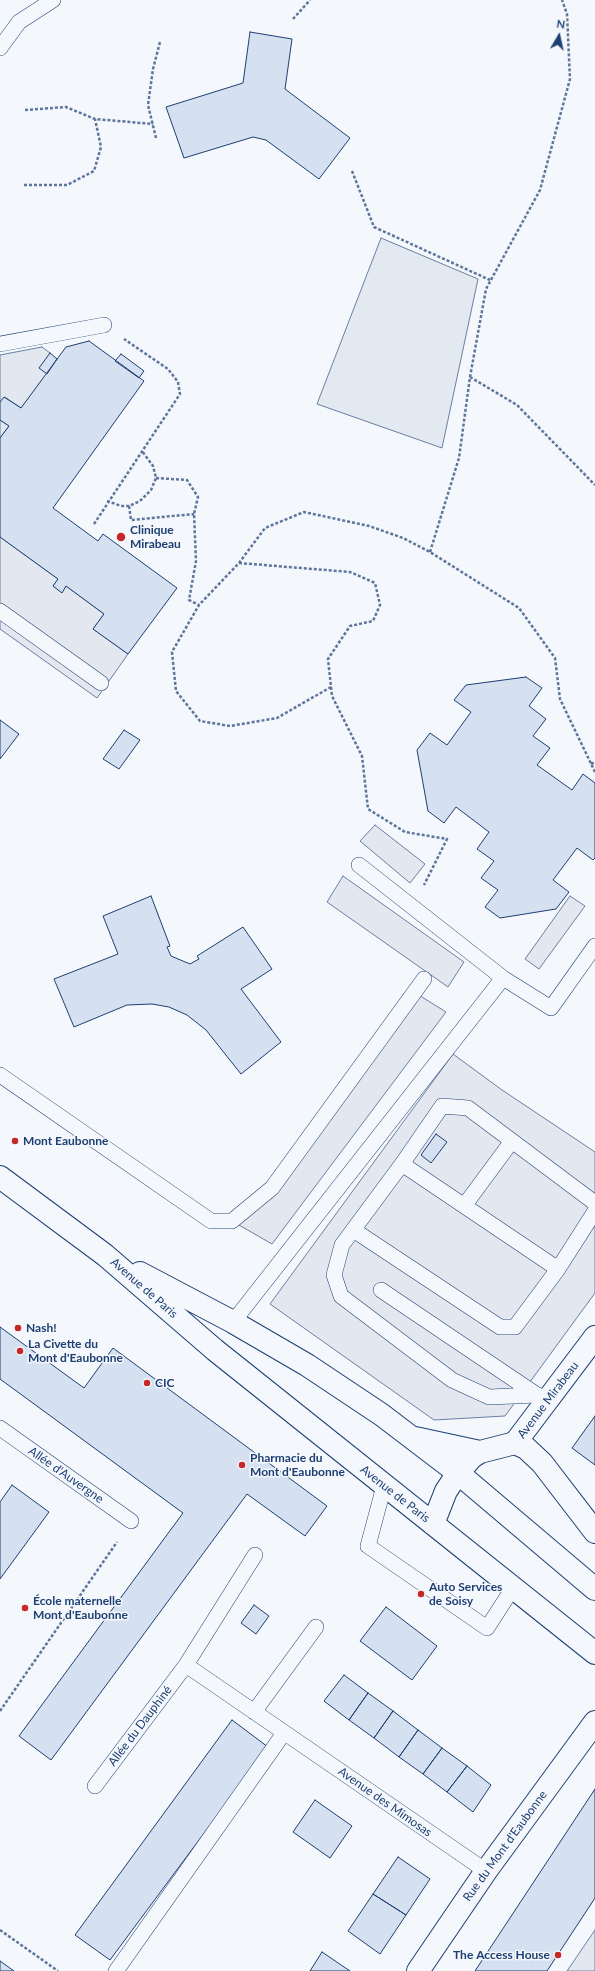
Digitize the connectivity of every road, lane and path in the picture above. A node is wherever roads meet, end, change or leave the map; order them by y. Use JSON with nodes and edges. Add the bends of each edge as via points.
{"nodes":[{"id":1,"x":53,"y":0,"type":"edge"},
{"id":2,"x":310,"y":0,"type":"edge"},
{"id":3,"x":562,"y":0,"type":"edge"},
{"id":4,"x":293,"y":19,"type":"dead end"},
{"id":5,"x":160,"y":42,"type":"dead end"},
{"id":6,"x":0,"y":48,"type":"edge"},
{"id":7,"x":25,"y":110,"type":"dead end"},
{"id":8,"x":95,"y":119,"type":"junction"},
{"id":9,"x":153,"y":124,"type":"junction"},
{"id":10,"x":156,"y":138,"type":"dead end"},
{"id":11,"x":352,"y":171,"type":"dead end"},
{"id":12,"x":24,"y":185,"type":"dead end"},
{"id":13,"x":490,"y":280,"type":"junction"},
{"id":14,"x":104,"y":325,"type":"joint"},
{"id":15,"x":0,"y":344,"type":"edge"},
{"id":16,"x":470,"y":377,"type":"junction"},
{"id":17,"x":142,"y":451,"type":"junction"},
{"id":18,"x":156,"y":478,"type":"junction"},
{"id":19,"x":595,"y":486,"type":"edge"},
{"id":20,"x":107,"y":501,"type":"junction"},
{"id":21,"x":129,"y":506,"type":"junction"},
{"id":22,"x":194,"y":514,"type":"junction"},
{"id":23,"x":94,"y":524,"type":"dead end"},
{"id":24,"x":430,"y":552,"type":"junction"},
{"id":25,"x":239,"y":563,"type":"junction"},
{"id":26,"x":200,"y":604,"type":"junction"},
{"id":27,"x":0,"y":611,"type":"edge"},
{"id":28,"x":101,"y":683,"type":"dead end"},
{"id":29,"x":331,"y":687,"type":"junction"},
{"id":30,"x":595,"y":762,"type":"edge"},
{"id":31,"x":591,"y":764,"type":"junction"},
{"id":32,"x":595,"y":772,"type":"edge"},
{"id":33,"x":359,"y":865,"type":"dead end"},
{"id":34,"x":412,"y":906,"type":"junction"},
{"id":35,"x":595,"y":946,"type":"edge"},
{"id":36,"x":503,"y":978,"type":"junction"},
{"id":37,"x":424,"y":979,"type":"dead end"},
{"id":38,"x":0,"y":1075,"type":"edge"},
{"id":39,"x":512,"y":1141,"type":"junction"},
{"id":40,"x":402,"y":1164,"type":"junction"},
{"id":41,"x":0,"y":1177,"type":"edge"},
{"id":42,"x":595,"y":1203,"type":"edge"},
{"id":43,"x":464,"y":1206,"type":"junction"},
{"id":44,"x":595,"y":1210,"type":"edge"},
{"id":45,"x":355,"y":1230,"type":"junction"},
{"id":46,"x":105,"y":1255,"type":"junction"},
{"id":47,"x":558,"y":1269,"type":"junction"},
{"id":48,"x":381,"y":1290,"type":"dead end"},
{"id":49,"x":233,"y":1322,"type":"junction"},
{"id":50,"x":595,"y":1337,"type":"edge"},
{"id":51,"x":543,"y":1399,"type":"junction"},
{"id":52,"x":0,"y":1428,"type":"edge"},
{"id":53,"x":409,"y":1437,"type":"junction"},
{"id":54,"x":515,"y":1443,"type":"junction"},
{"id":55,"x":480,"y":1452,"type":"junction"},
{"id":56,"x":458,"y":1473,"type":"junction"},
{"id":57,"x":384,"y":1486,"type":"junction"},
{"id":58,"x":131,"y":1521,"type":"joint"},
{"id":59,"x":433,"y":1524,"type":"junction"},
{"id":60,"x":595,"y":1532,"type":"edge"},
{"id":61,"x":255,"y":1555,"type":"dead end"},
{"id":62,"x":513,"y":1588,"type":"junction"},
{"id":63,"x":595,"y":1589,"type":"edge"},
{"id":64,"x":316,"y":1627,"type":"dead end"},
{"id":65,"x":595,"y":1653,"type":"edge"},
{"id":66,"x":186,"y":1665,"type":"junction"},
{"id":67,"x":0,"y":1711,"type":"edge"},
{"id":68,"x":254,"y":1712,"type":"junction"},
{"id":69,"x":594,"y":1726,"type":"edge"},
{"id":70,"x":284,"y":1732,"type":"junction"},
{"id":71,"x":95,"y":1786,"type":"dead end"},
{"id":72,"x":486,"y":1871,"type":"junction"},
{"id":73,"x":0,"y":1930,"type":"edge"},
{"id":74,"x":58,"y":1971,"type":"edge"},
{"id":75,"x":116,"y":1971,"type":"edge"},
{"id":76,"x":418,"y":1971,"type":"edge"}],
"edges":[{"from":1,"to":6,"type":"lane","via":[[19,22]]},
{"from":2,"to":4,"type":"path"},
{"from":3,"to":13,"type":"path","via":[[567,14],[570,79],[540,190]]},
{"from":5,"to":9,"type":"path","via":[[148,105]]},
{"from":7,"to":8,"type":"path","via":[[66,107]]},
{"from":8,"to":9,"type":"path"},
{"from":8,"to":12,"type":"path","via":[[101,147],[94,171],[67,185]]},
{"from":9,"to":10,"type":"path"},
{"from":11,"to":13,"type":"path","via":[[374,227]]},
{"from":13,"to":16,"type":"path","via":[[486,289]]},
{"from":14,"to":15,"type":"lane"},
{"from":14,"to":17,"type":"path","via":[[168,369],[178,382],[180,394]]},
{"from":16,"to":19,"type":"path","via":[[517,405]]},
{"from":16,"to":24,"type":"path","via":[[459,458]]},
{"from":17,"to":18,"type":"path","via":[[153,466]]},
{"from":17,"to":20,"type":"path"},
{"from":18,"to":21,"type":"path","via":[[151,490],[140,501]]},
{"from":18,"to":22,"type":"path","via":[[188,480],[198,497]]},
{"from":20,"to":21,"type":"path"},
{"from":20,"to":23,"type":"path"},
{"from":21,"to":22,"type":"path","via":[[131,520]]},
{"from":22,"to":26,"type":"path","via":[[196,561],[189,600]]},
{"from":24,"to":25,"type":"path","via":[[403,538],[369,526],[304,512],[265,528]]},
{"from":24,"to":31,"type":"path","via":[[519,608],[555,658],[560,699]]},
{"from":25,"to":26,"type":"path"},
{"from":25,"to":29,"type":"path","via":[[350,572],[375,582],[380,605],[373,621],[350,626],[328,659]]},
{"from":26,"to":29,"type":"path","via":[[172,652],[176,691],[200,721],[230,726],[277,718]]},
{"from":27,"to":28,"type":"lane"},
{"from":29,"to":34,"type":"path","via":[[332,696],[362,756],[368,809],[405,832],[447,839]]},
{"from":30,"to":31,"type":"path"},
{"from":31,"to":32,"type":"path"},
{"from":33,"to":34,"type":"lane"},
{"from":34,"to":36,"type":"lane"},
{"from":35,"to":36,"type":"lane","via":[[550,1008]]},
{"from":36,"to":49,"type":"lane"},
{"from":37,"to":38,"type":"lane","via":[[272,1188],[232,1221],[211,1221]]},
{"from":39,"to":40,"type":"lane","via":[[468,1108],[442,1106]]},
{"from":39,"to":42,"type":"lane"},
{"from":39,"to":43,"type":"lane"},
{"from":40,"to":43,"type":"lane"},
{"from":40,"to":45,"type":"lane"},
{"from":41,"to":46,"type":"main road","name":"Avenue de Paris"},
{"from":43,"to":47,"type":"lane"},
{"from":44,"to":47,"type":"lane"},
{"from":45,"to":47,"type":"lane","via":[[500,1328],[515,1327]]},
{"from":45,"to":51,"type":"lane","via":[[342,1246],[334,1276],[341,1296],[452,1380],[489,1397]]},
{"from":46,"to":49,"type":"main road","name":"Avenue de Paris"},
{"from":46,"to":57,"type":"main road","name":"Avenue de Paris","via":[[215,1350]]},
{"from":48,"to":51,"type":"lane"},
{"from":49,"to":53,"type":"main road","name":"Avenue de Paris","via":[[382,1415]]},
{"from":50,"to":51,"type":"main road","name":"Avenue Mirabeau"},
{"from":51,"to":54,"type":"main road","name":"Avenue Mirabeau"},
{"from":52,"to":58,"type":"lane","name":"Allée d'Auvergne"},
{"from":53,"to":55,"type":"main road"},
{"from":53,"to":56,"type":"main road","name":"Avenue de Paris"},
{"from":54,"to":55,"type":"main road"},
{"from":54,"to":60,"type":"main road","via":[[526,1448],[542,1462]]},
{"from":55,"to":56,"type":"main road"},
{"from":56,"to":59,"type":"main road","via":[[446,1491]]},
{"from":56,"to":63,"type":"main road","name":"Avenue de Paris"},
{"from":57,"to":59,"type":"main road","name":"Avenue de Paris"},
{"from":57,"to":62,"type":"lane","via":[[368,1546],[487,1628]]},
{"from":58,"to":67,"type":"path"},
{"from":59,"to":62,"type":"main road","name":"Avenue de Paris"},
{"from":61,"to":66,"type":"lane","name":"Allée du Dauphiné"},
{"from":62,"to":65,"type":"main road","name":"Avenue de Paris"},
{"from":64,"to":68,"type":"lane"},
{"from":66,"to":68,"type":"lane"},
{"from":66,"to":71,"type":"lane","name":"Allée du Dauphiné"},
{"from":68,"to":70,"type":"lane"},
{"from":69,"to":72,"type":"main road","name":"Rue du Mont d'Eaubonne"},
{"from":70,"to":72,"type":"lane","name":"Avenue des Mimosas"},
{"from":70,"to":75,"type":"lane"},
{"from":72,"to":76,"type":"main road","name":"Rue du Mont d'Eaubonne"},
{"from":73,"to":74,"type":"path"}]}
